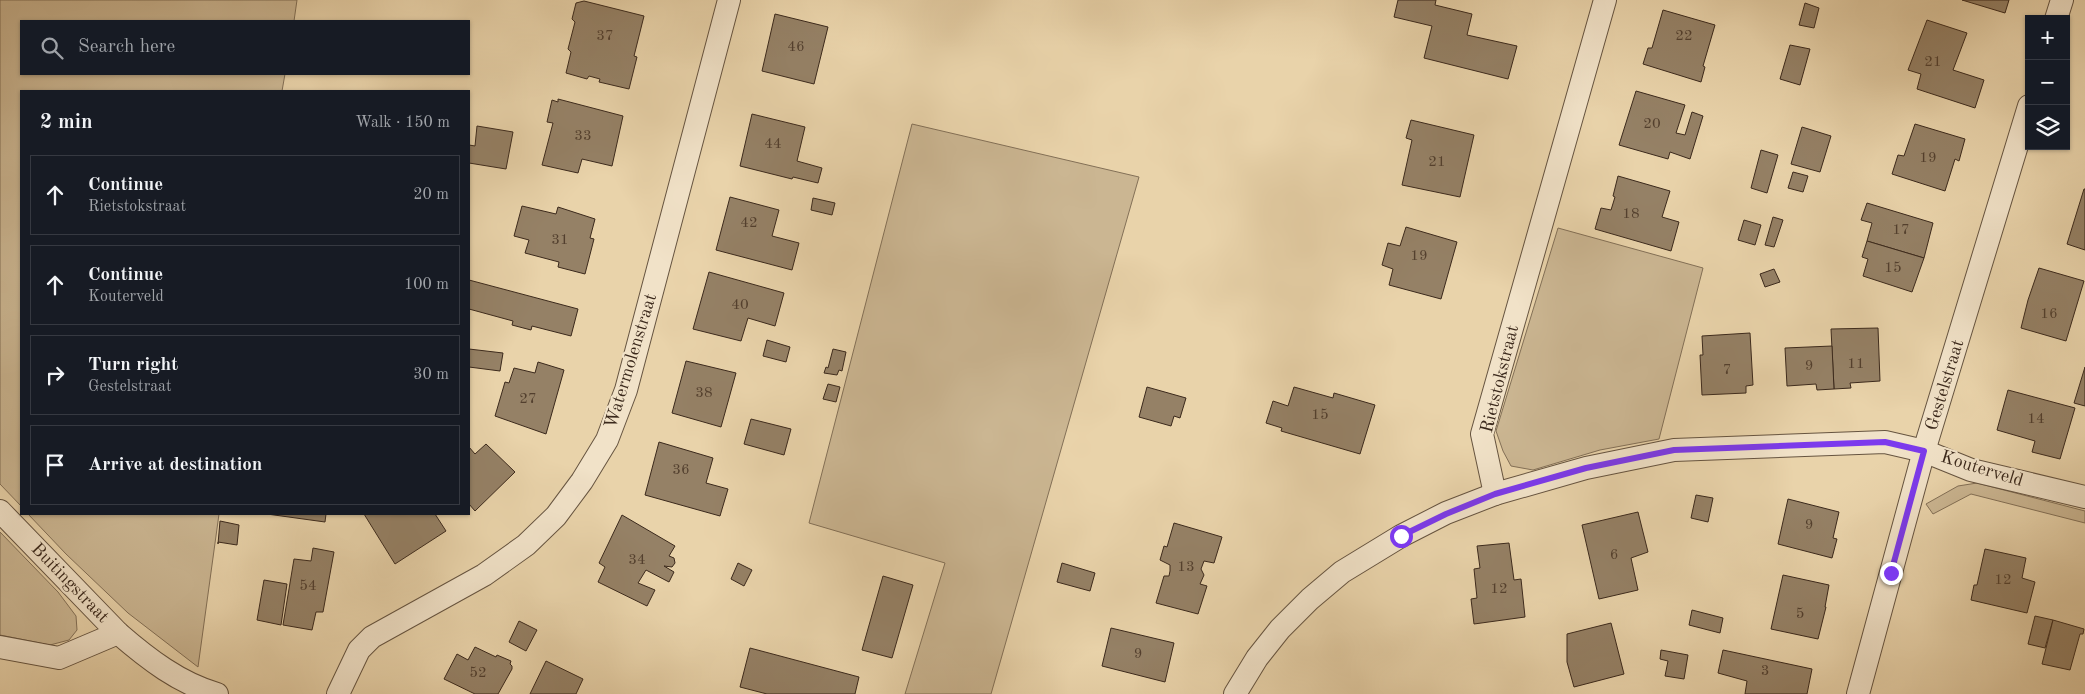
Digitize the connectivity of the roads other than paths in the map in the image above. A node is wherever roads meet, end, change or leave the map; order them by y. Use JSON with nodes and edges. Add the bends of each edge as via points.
{"nodes":[{"id":1,"x":729,"y":0,"type":"edge"},
{"id":2,"x":1605,"y":0,"type":"edge"},
{"id":3,"x":2062,"y":0,"type":"edge"},
{"id":4,"x":2057,"y":15,"type":"edge"},
{"id":5,"x":2025,"y":119,"type":"edge"},
{"id":6,"x":1924,"y":451,"type":"junction"},
{"id":7,"x":1495,"y":494,"type":"junction"},
{"id":8,"x":2085,"y":497,"type":"edge"},
{"id":9,"x":0,"y":511,"type":"edge"},
{"id":10,"x":118,"y":633,"type":"junction"},
{"id":11,"x":0,"y":647,"type":"edge"},
{"id":12,"x":217,"y":694,"type":"edge"},
{"id":13,"x":338,"y":694,"type":"edge"},
{"id":14,"x":1235,"y":694,"type":"edge"},
{"id":15,"x":1858,"y":694,"type":"edge"}],
"edges":[{"from":1,"to":13,"type":"street","name":"Watermolenstraat","via":[[626,390],[607,440],[556,516],[526,545],[484,575],[372,637],[359,650]]},
{"from":2,"to":7,"type":"street","name":"Rietstokstraat","via":[[1482,434]]},
{"from":3,"to":4,"type":"street"},
{"from":5,"to":6,"type":"street","name":"Gestelstraat"},
{"from":6,"to":7,"type":"street","name":"Kouterveld","via":[[1885,442],[1674,450],[1586,468]]},
{"from":6,"to":8,"type":"street","name":"Kouterveld","via":[[1970,470]]},
{"from":6,"to":15,"type":"street","name":"Gestelstraat"},
{"from":7,"to":14,"type":"street","via":[[1401,536],[1342,572],[1280,629]]},
{"from":9,"to":10,"type":"street","name":"Buitingstraat"},
{"from":10,"to":11,"type":"street","name":"Buitingstraat","via":[[59,658]]},
{"from":10,"to":12,"type":"street","name":"Buitingstraat","via":[[162,668]]}]}
